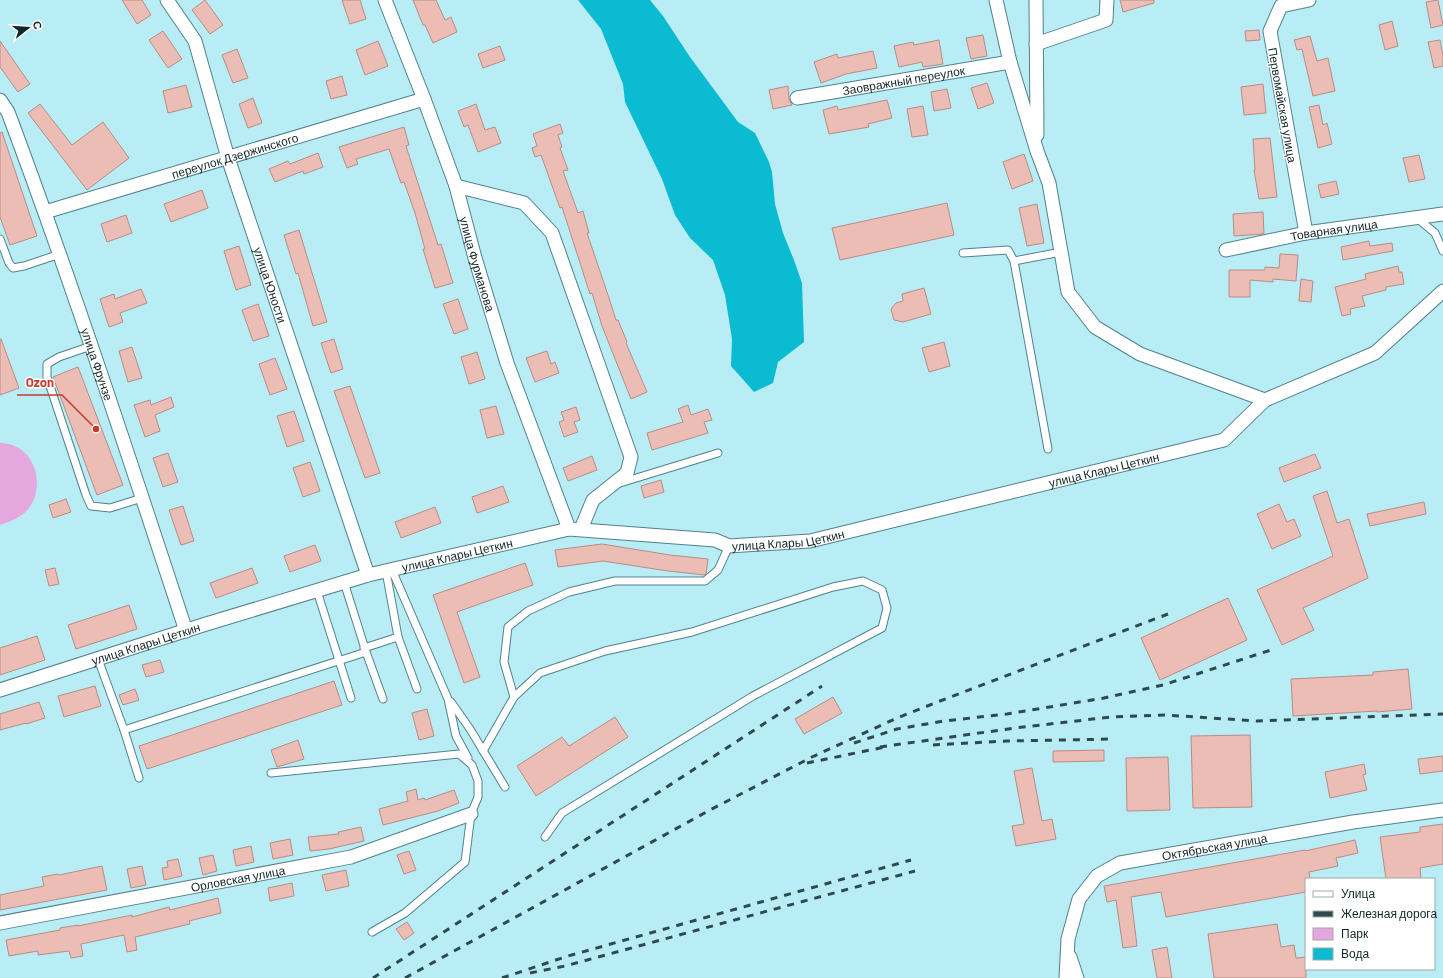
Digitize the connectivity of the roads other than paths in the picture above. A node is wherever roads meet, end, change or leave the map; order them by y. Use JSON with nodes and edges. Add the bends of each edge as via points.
{"nodes":[{"id":1,"x":167,"y":0,"type":"edge"},
{"id":2,"x":385,"y":0,"type":"edge"},
{"id":3,"x":996,"y":0,"type":"edge"},
{"id":4,"x":1036,"y":0,"type":"edge"},
{"id":5,"x":1107,"y":0,"type":"edge"},
{"id":6,"x":1308,"y":0,"type":"edge"},
{"id":7,"x":1036,"y":44,"type":"junction"},
{"id":8,"x":1010,"y":62,"type":"junction"},
{"id":9,"x":797,"y":98,"type":"dead end"},
{"id":10,"x":424,"y":99,"type":"junction"},
{"id":11,"x":0,"y":100,"type":"edge"},
{"id":12,"x":1037,"y":151,"type":"junction"},
{"id":13,"x":228,"y":158,"type":"junction"},
{"id":14,"x":456,"y":186,"type":"junction"},
{"id":15,"x":45,"y":212,"type":"junction"},
{"id":16,"x":1443,"y":214,"type":"edge"},
{"id":17,"x":1417,"y":218,"type":"junction"},
{"id":18,"x":1306,"y":233,"type":"junction"},
{"id":19,"x":0,"y":239,"type":"edge"},
{"id":20,"x":1226,"y":250,"type":"dead end"},
{"id":21,"x":1443,"y":251,"type":"edge"},
{"id":22,"x":1060,"y":252,"type":"junction"},
{"id":23,"x":963,"y":253,"type":"dead end"},
{"id":24,"x":60,"y":254,"type":"junction"},
{"id":25,"x":1014,"y":261,"type":"junction"},
{"id":26,"x":1443,"y":291,"type":"edge"},
{"id":27,"x":91,"y":346,"type":"junction"},
{"id":28,"x":1265,"y":400,"type":"junction"},
{"id":29,"x":1048,"y":449,"type":"dead end"},
{"id":30,"x":718,"y":453,"type":"dead end"},
{"id":31,"x":614,"y":484,"type":"junction"},
{"id":32,"x":142,"y":498,"type":"junction"},
{"id":33,"x":575,"y":529,"type":"junction"},
{"id":34,"x":729,"y":546,"type":"junction"},
{"id":35,"x":389,"y":570,"type":"junction"},
{"id":36,"x":368,"y":575,"type":"junction"},
{"id":37,"x":344,"y":582,"type":"junction"},
{"id":38,"x":317,"y":591,"type":"junction"},
{"id":39,"x":186,"y":631,"type":"junction"},
{"id":40,"x":398,"y":637,"type":"junction"},
{"id":41,"x":365,"y":650,"type":"junction"},
{"id":42,"x":98,"y":659,"type":"junction"},
{"id":43,"x":339,"y":661,"type":"junction"},
{"id":44,"x":417,"y":689,"type":"dead end"},
{"id":45,"x":0,"y":690,"type":"edge"},
{"id":46,"x":514,"y":697,"type":"junction"},
{"id":47,"x":351,"y":698,"type":"dead end"},
{"id":48,"x":448,"y":698,"type":"junction"},
{"id":49,"x":383,"y":699,"type":"dead end"},
{"id":50,"x":124,"y":730,"type":"junction"},
{"id":51,"x":483,"y":751,"type":"junction"},
{"id":52,"x":472,"y":765,"type":"junction"},
{"id":53,"x":271,"y":773,"type":"dead end"},
{"id":54,"x":139,"y":778,"type":"dead end"},
{"id":55,"x":505,"y":787,"type":"dead end"},
{"id":56,"x":1443,"y":810,"type":"edge"},
{"id":57,"x":471,"y":814,"type":"junction"},
{"id":58,"x":545,"y":838,"type":"dead end"},
{"id":59,"x":0,"y":923,"type":"edge"},
{"id":60,"x":372,"y":932,"type":"dead end"},
{"id":61,"x":1068,"y":939,"type":"junction"},
{"id":62,"x":1066,"y":978,"type":"edge"},
{"id":63,"x":1077,"y":978,"type":"edge"}],
"edges":[{"from":1,"to":13,"type":"street","name":"улица Юности","via":[[195,41]]},
{"from":2,"to":10,"type":"street","name":"улица Фурманова"},
{"from":3,"to":8,"type":"street"},
{"from":4,"to":7,"type":"street"},
{"from":5,"to":7,"type":"street","via":[[1106,20]]},
{"from":6,"to":18,"type":"street","name":"Первомайская улица","via":[[1281,6],[1270,31]]},
{"from":7,"to":12,"type":"street"},
{"from":8,"to":9,"type":"street","name":"Заовражный переулок"},
{"from":8,"to":12,"type":"street"},
{"from":10,"to":13,"type":"street","name":"переулок Дзержинского"},
{"from":10,"to":14,"type":"street","name":"улица Фурманова"},
{"from":11,"to":15,"type":"street","name":"улица Фрунзе","via":[[8,112]]},
{"from":12,"to":22,"type":"street","via":[[1049,183]]},
{"from":13,"to":15,"type":"street","name":"переулок Дзержинского"},
{"from":13,"to":36,"type":"street","name":"улица Юности"},
{"from":14,"to":31,"type":"street","via":[[524,203],[552,233],[631,457],[627,473]]},
{"from":14,"to":33,"type":"street","name":"улица Фурманова","via":[[507,363]]},
{"from":15,"to":24,"type":"street","name":"улица Фрунзе"},
{"from":16,"to":17,"type":"street","name":"Товарная улица"},
{"from":17,"to":18,"type":"street","name":"Товарная улица"},
{"from":17,"to":21,"type":"lane","via":[[1435,233]]},
{"from":18,"to":20,"type":"street","name":"Товарная улица"},
{"from":19,"to":24,"type":"lane","via":[[13,268]]},
{"from":22,"to":25,"type":"lane"},
{"from":22,"to":28,"type":"street","via":[[1068,292],[1095,327],[1140,354]]},
{"from":23,"to":25,"type":"lane","via":[[1008,250]]},
{"from":24,"to":27,"type":"street","name":"улица Фрунзе"},
{"from":25,"to":29,"type":"lane"},
{"from":26,"to":28,"type":"street","name":"улица Клары Цеткин","via":[[1375,353]]},
{"from":27,"to":32,"type":"street","name":"улица Фрунзе"},
{"from":27,"to":32,"type":"lane","via":[[47,364],[47,377],[86,495],[91,506],[110,508]]},
{"from":28,"to":34,"type":"street","name":"улица Клары Цеткин","via":[[1224,440],[810,541]]},
{"from":30,"to":31,"type":"lane"},
{"from":31,"to":33,"type":"street","via":[[593,500]]},
{"from":32,"to":39,"type":"street","name":"улица Фрунзе"},
{"from":33,"to":34,"type":"street","name":"улица Клары Цеткин","via":[[715,540]]},
{"from":33,"to":35,"type":"street","name":"улица Клары Цеткин"},
{"from":34,"to":46,"type":"lane","via":[[718,570],[705,581],[615,582],[570,592],[528,611],[508,627],[504,662]]},
{"from":35,"to":36,"type":"street","name":"улица Клары Цеткин"},
{"from":35,"to":40,"type":"lane"},
{"from":35,"to":48,"type":"lane"},
{"from":36,"to":37,"type":"street","name":"улица Клары Цеткин"},
{"from":37,"to":38,"type":"street","name":"улица Клары Цеткин"},
{"from":37,"to":41,"type":"lane"},
{"from":38,"to":39,"type":"street","name":"улица Клары Цеткин"},
{"from":38,"to":43,"type":"lane"},
{"from":39,"to":42,"type":"street","name":"улица Клары Цеткин"},
{"from":40,"to":41,"type":"lane"},
{"from":40,"to":44,"type":"lane"},
{"from":41,"to":43,"type":"lane"},
{"from":41,"to":49,"type":"lane"},
{"from":42,"to":45,"type":"street","name":"улица Клары Цеткин"},
{"from":42,"to":50,"type":"lane"},
{"from":43,"to":47,"type":"lane"},
{"from":43,"to":50,"type":"lane"},
{"from":46,"to":51,"type":"lane"},
{"from":46,"to":58,"type":"lane","via":[[540,673],[605,651],[692,632],[833,587],[863,581],[882,590],[887,608],[882,628],[753,696],[562,813]]},
{"from":48,"to":51,"type":"lane"},
{"from":48,"to":52,"type":"lane","via":[[456,736]]},
{"from":50,"to":54,"type":"lane"},
{"from":51,"to":55,"type":"lane"},
{"from":52,"to":53,"type":"lane","via":[[459,754]]},
{"from":52,"to":57,"type":"lane","via":[[478,781],[478,798]]},
{"from":56,"to":61,"type":"street","name":"Октябрьская улица","via":[[1353,822],[1120,863],[1097,876],[1079,899]]},
{"from":57,"to":59,"type":"street","name":"Орловская улица","via":[[351,856]]},
{"from":57,"to":60,"type":"lane","via":[[465,862],[405,913]]},
{"from":61,"to":62,"type":"street","name":"Октябрьская улица"},
{"from":61,"to":63,"type":"street"}]}
